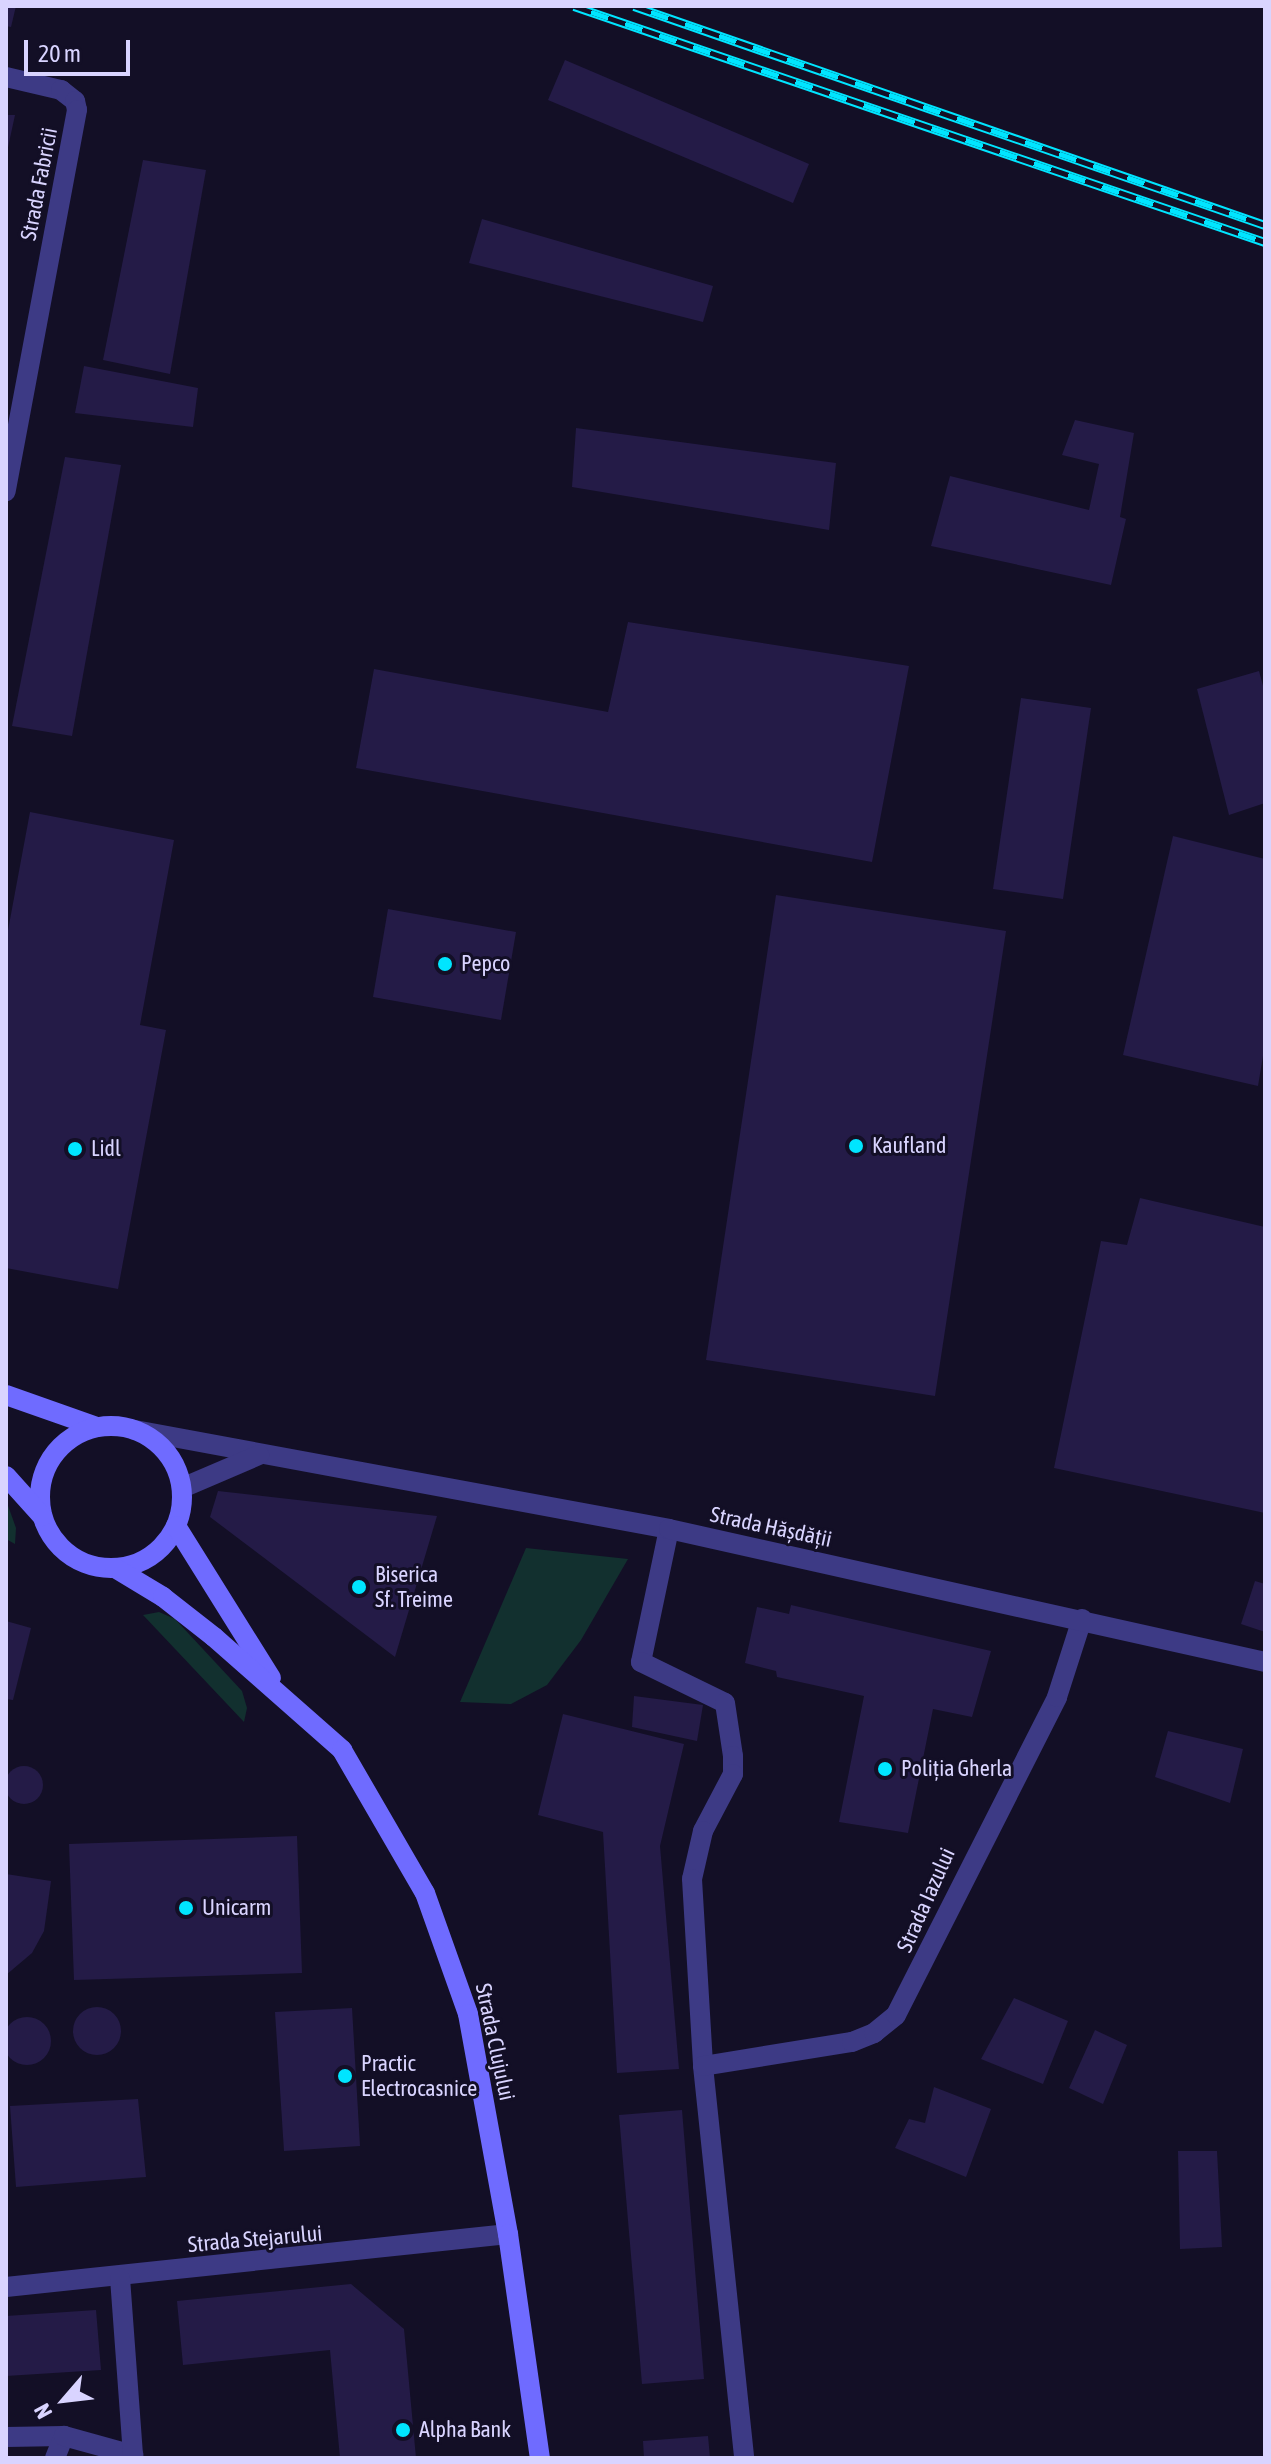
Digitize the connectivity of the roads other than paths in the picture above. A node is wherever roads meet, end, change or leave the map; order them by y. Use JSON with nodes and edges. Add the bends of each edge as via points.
{"nodes":[{"id":1,"x":6,"y":77,"type":"edge"},
{"id":2,"x":6,"y":491,"type":"edge"},
{"id":3,"x":6,"y":1395,"type":"edge"},
{"id":4,"x":97,"y":1427,"type":"junction"},
{"id":5,"x":135,"y":1430,"type":"junction"},
{"id":6,"x":263,"y":1454,"type":"junction"},
{"id":7,"x":6,"y":1476,"type":"edge"},
{"id":8,"x":182,"y":1488,"type":"junction"},
{"id":9,"x":42,"y":1516,"type":"junction"},
{"id":10,"x":176,"y":1526,"type":"junction"},
{"id":11,"x":669,"y":1529,"type":"junction"},
{"id":12,"x":115,"y":1568,"type":"junction"},
{"id":13,"x":1082,"y":1619,"type":"junction"},
{"id":14,"x":1265,"y":1662,"type":"edge"},
{"id":15,"x":277,"y":1688,"type":"junction"},
{"id":16,"x":703,"y":2066,"type":"junction"},
{"id":17,"x":508,"y":2234,"type":"junction"},
{"id":18,"x":120,"y":2278,"type":"junction"},
{"id":19,"x":6,"y":2287,"type":"edge"},
{"id":20,"x":64,"y":2436,"type":"junction"},
{"id":21,"x":6,"y":2437,"type":"edge"},
{"id":22,"x":140,"y":2457,"type":"edge"},
{"id":23,"x":55,"y":2458,"type":"edge"},
{"id":24,"x":540,"y":2458,"type":"edge"},
{"id":25,"x":744,"y":2458,"type":"edge"}],
"edges":[{"from":1,"to":2,"type":"street","name":"Strada Fabricii","via":[[61,90],[77,110]]},
{"from":3,"to":4,"type":"main road"},
{"from":4,"to":5,"type":"main road"},
{"from":4,"to":9,"type":"main road","via":[[63,1444],[50,1459],[41,1486]]},
{"from":5,"to":6,"type":"street","name":"Strada Hășdății"},
{"from":5,"to":8,"type":"main road","via":[[167,1452]]},
{"from":6,"to":8,"type":"street"},
{"from":6,"to":11,"type":"street","name":"Strada Hășdății"},
{"from":7,"to":9,"type":"main road","name":"Strada Clujului"},
{"from":8,"to":10,"type":"main road"},
{"from":9,"to":12,"type":"main road","name":"Strada Clujului","via":[[62,1548],[77,1560]]},
{"from":10,"to":12,"type":"main road","via":[[151,1556]]},
{"from":10,"to":15,"type":"main road","name":"Strada Clujului"},
{"from":11,"to":13,"type":"street","name":"Strada Hășdății"},
{"from":11,"to":16,"type":"street","via":[[641,1662],[725,1703],[733,1756],[733,1774],[703,1831],[692,1879]]},
{"from":12,"to":15,"type":"main road","name":"Strada Clujului","via":[[163,1597]]},
{"from":13,"to":14,"type":"street","name":"Strada Hășdății"},
{"from":13,"to":16,"type":"street","name":"Strada Iazului","via":[[1057,1697],[896,2015],[852,2042]]},
{"from":15,"to":17,"type":"main road","name":"Strada Clujului","via":[[342,1750],[425,1893],[468,2014]]},
{"from":16,"to":25,"type":"street"},
{"from":17,"to":18,"type":"street","name":"Strada Stejarului"},
{"from":17,"to":24,"type":"main road","name":"Strada Clujului"},
{"from":18,"to":19,"type":"street","name":"Strada Stejarului"},
{"from":18,"to":22,"type":"street"},
{"from":20,"to":21,"type":"street"},
{"from":20,"to":22,"type":"street"},
{"from":20,"to":23,"type":"street"}]}
